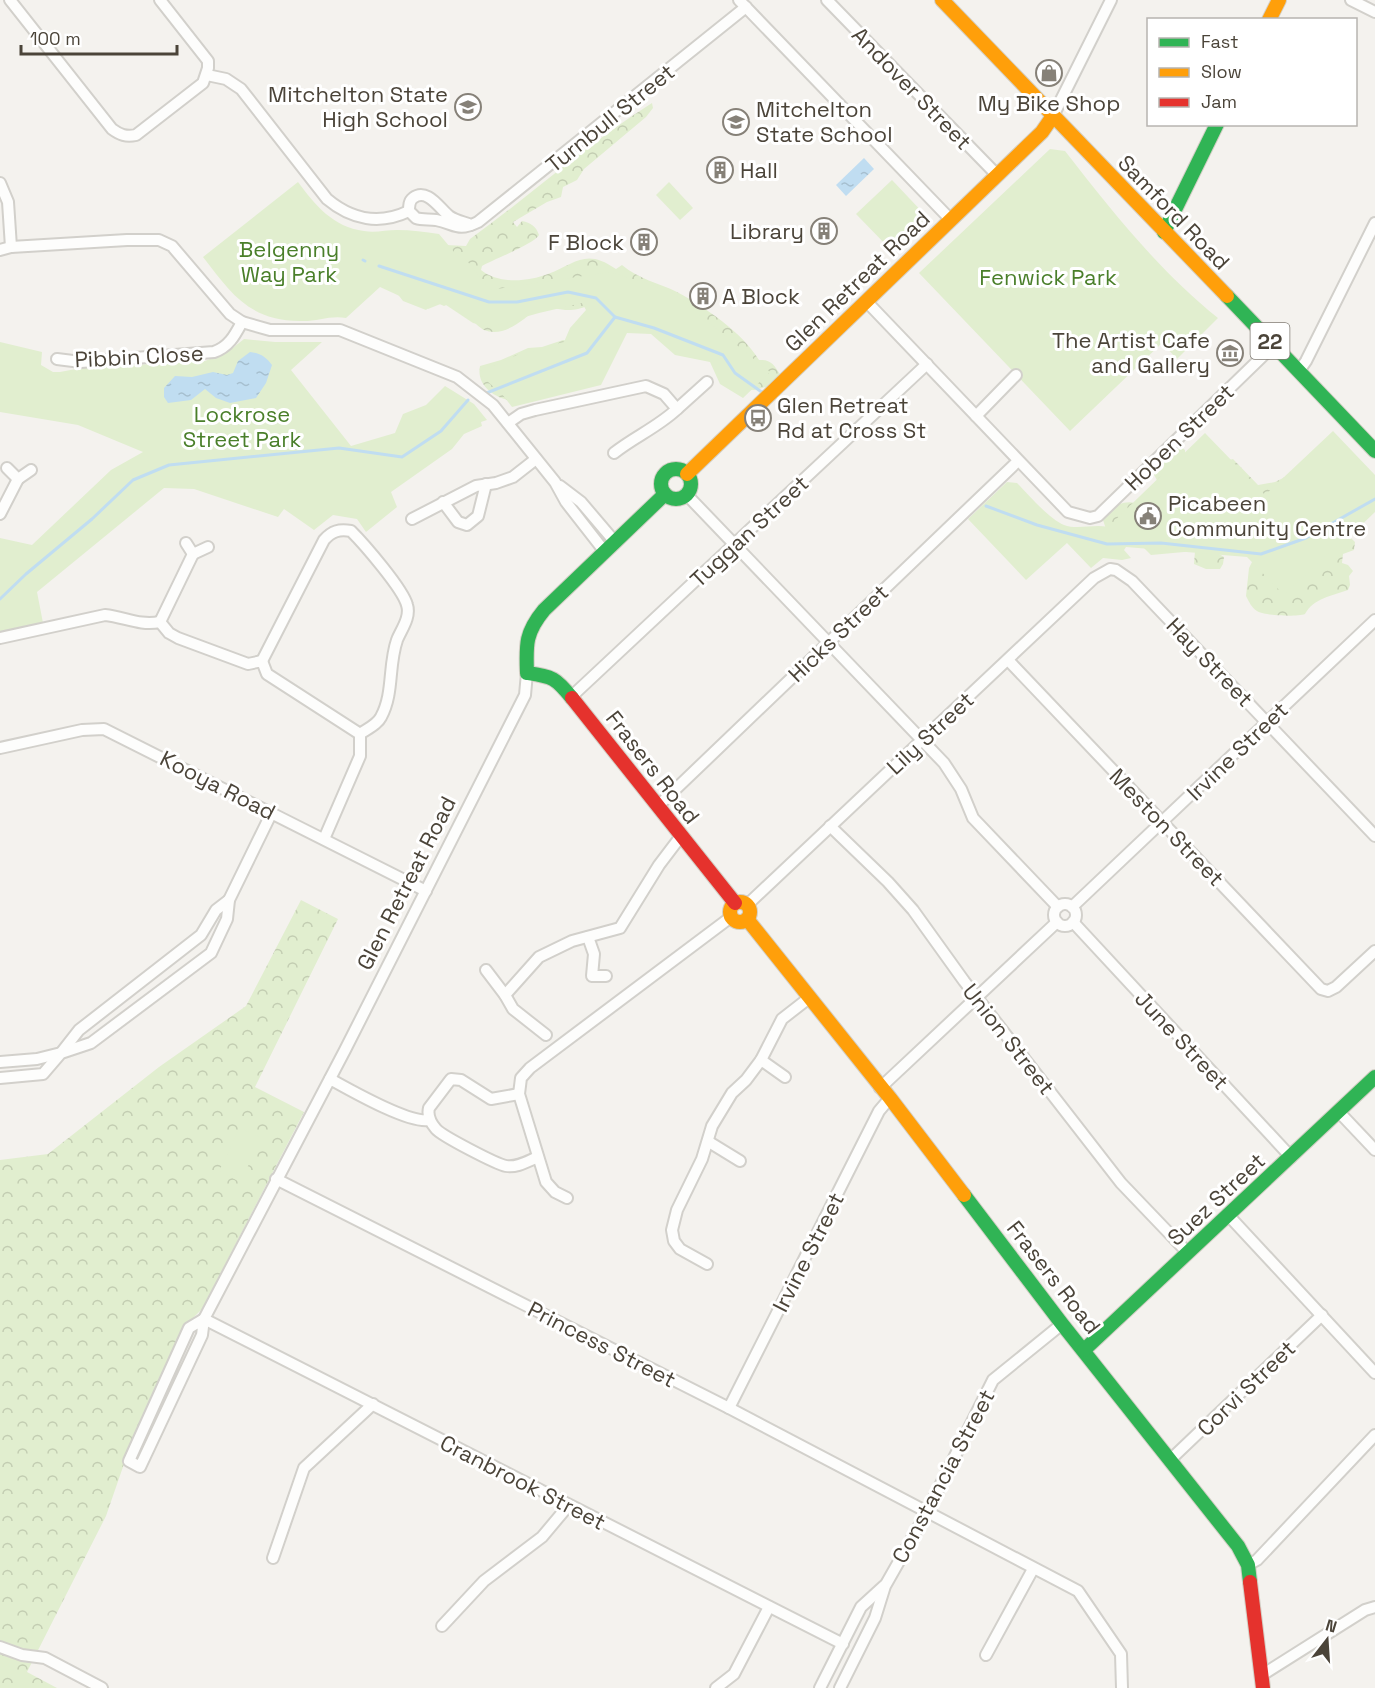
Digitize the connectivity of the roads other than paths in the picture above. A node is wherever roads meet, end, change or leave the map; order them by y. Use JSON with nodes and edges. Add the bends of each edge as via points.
{"nodes":[{"id":1,"x":10,"y":0,"type":"edge"},
{"id":2,"x":160,"y":0,"type":"edge"},
{"id":3,"x":827,"y":0,"type":"edge"},
{"id":4,"x":942,"y":0,"type":"edge"},
{"id":5,"x":1111,"y":0,"type":"edge"},
{"id":6,"x":1279,"y":0,"type":"edge"},
{"id":7,"x":1351,"y":0,"type":"edge"},
{"id":8,"x":742,"y":4,"type":"edge"},
{"id":9,"x":1375,"y":12,"type":"edge"},
{"id":10,"x":1270,"y":18,"type":"edge"},
{"id":11,"x":207,"y":75,"type":"junction"},
{"id":12,"x":1053,"y":116,"type":"junction"},
{"id":13,"x":1216,"y":126,"type":"edge"},
{"id":14,"x":997,"y":175,"type":"junction"},
{"id":15,"x":0,"y":183,"type":"edge"},
{"id":16,"x":409,"y":211,"type":"junction"},
{"id":17,"x":951,"y":220,"type":"junction"},
{"id":18,"x":1375,"y":223,"type":"edge"},
{"id":19,"x":471,"y":225,"type":"junction"},
{"id":20,"x":1164,"y":232,"type":"junction"},
{"id":21,"x":6,"y":249,"type":"edge"},
{"id":22,"x":867,"y":302,"type":"junction"},
{"id":23,"x":242,"y":322,"type":"junction"},
{"id":24,"x":1274,"y":345,"type":"junction"},
{"id":25,"x":57,"y":359,"type":"dead end"},
{"id":26,"x":927,"y":364,"type":"junction"},
{"id":27,"x":1299,"y":371,"type":"junction"},
{"id":28,"x":1016,"y":375,"type":"dead end"},
{"id":29,"x":707,"y":382,"type":"dead end"},
{"id":30,"x":677,"y":409,"type":"junction"},
{"id":31,"x":976,"y":416,"type":"junction"},
{"id":32,"x":508,"y":423,"type":"junction"},
{"id":33,"x":1375,"y":451,"type":"edge"},
{"id":34,"x":614,"y":453,"type":"dead end"},
{"id":35,"x":537,"y":459,"type":"junction"},
{"id":36,"x":1018,"y":461,"type":"junction"},
{"id":37,"x":7,"y":468,"type":"dead end"},
{"id":38,"x":31,"y":470,"type":"dead end"},
{"id":39,"x":687,"y":474,"type":"junction"},
{"id":40,"x":18,"y":479,"type":"junction"},
{"id":41,"x":486,"y":484,"type":"junction"},
{"id":42,"x":665,"y":494,"type":"junction"},
{"id":43,"x":686,"y":495,"type":"junction"},
{"id":44,"x":443,"y":502,"type":"junction"},
{"id":45,"x":0,"y":514,"type":"edge"},
{"id":46,"x":412,"y":519,"type":"dead end"},
{"id":47,"x":186,"y":543,"type":"dead end"},
{"id":48,"x":734,"y":544,"type":"junction"},
{"id":49,"x":208,"y":547,"type":"dead end"},
{"id":50,"x":610,"y":547,"type":"junction"},
{"id":51,"x":193,"y":554,"type":"junction"},
{"id":52,"x":1116,"y":570,"type":"joint"},
{"id":53,"x":1375,"y":620,"type":"edge"},
{"id":54,"x":160,"y":622,"type":"junction"},
{"id":55,"x":0,"y":638,"type":"edge"},
{"id":56,"x":829,"y":642,"type":"junction"},
{"id":57,"x":1008,"y":660,"type":"junction"},
{"id":58,"x":262,"y":661,"type":"junction"},
{"id":59,"x":528,"y":673,"type":"junction"},
{"id":60,"x":571,"y":697,"type":"junction"},
{"id":61,"x":1267,"y":721,"type":"junction"},
{"id":62,"x":360,"y":734,"type":"junction"},
{"id":63,"x":922,"y":742,"type":"junction"},
{"id":64,"x":0,"y":748,"type":"edge"},
{"id":65,"x":658,"y":806,"type":"junction"},
{"id":66,"x":272,"y":812,"type":"junction"},
{"id":67,"x":1163,"y":822,"type":"junction"},
{"id":68,"x":830,"y":826,"type":"junction"},
{"id":69,"x":681,"y":836,"type":"junction"},
{"id":70,"x":1375,"y":836,"type":"edge"},
{"id":71,"x":324,"y":839,"type":"junction"},
{"id":72,"x":426,"y":891,"type":"junction"},
{"id":73,"x":229,"y":900,"type":"junction"},
{"id":74,"x":1058,"y":907,"type":"junction"},
{"id":75,"x":1072,"y":907,"type":"junction"},
{"id":76,"x":740,"y":911,"type":"junction"},
{"id":77,"x":1057,"y":922,"type":"junction"},
{"id":78,"x":1073,"y":922,"type":"junction"},
{"id":79,"x":588,"y":937,"type":"junction"},
{"id":80,"x":1375,"y":951,"type":"edge"},
{"id":81,"x":486,"y":970,"type":"dead end"},
{"id":82,"x":606,"y":976,"type":"dead end"},
{"id":83,"x":505,"y":994,"type":"junction"},
{"id":84,"x":976,"y":997,"type":"junction"},
{"id":85,"x":808,"y":998,"type":"junction"},
{"id":86,"x":546,"y":1035,"type":"dead end"},
{"id":87,"x":61,"y":1053,"type":"junction"},
{"id":88,"x":761,"y":1060,"type":"junction"},
{"id":89,"x":0,"y":1062,"type":"edge"},
{"id":90,"x":785,"y":1077,"type":"dead end"},
{"id":91,"x":1375,"y":1077,"type":"edge"},
{"id":92,"x":0,"y":1078,"type":"edge"},
{"id":93,"x":330,"y":1079,"type":"junction"},
{"id":94,"x":885,"y":1093,"type":"junction"},
{"id":95,"x":519,"y":1094,"type":"junction"},
{"id":96,"x":1339,"y":1112,"type":"junction"},
{"id":97,"x":429,"y":1120,"type":"junction"},
{"id":98,"x":709,"y":1142,"type":"junction"},
{"id":99,"x":1375,"y":1150,"type":"edge"},
{"id":100,"x":538,"y":1157,"type":"junction"},
{"id":101,"x":1291,"y":1157,"type":"junction"},
{"id":102,"x":740,"y":1161,"type":"dead end"},
{"id":103,"x":276,"y":1179,"type":"junction"},
{"id":104,"x":567,"y":1197,"type":"dead end"},
{"id":105,"x":1229,"y":1216,"type":"junction"},
{"id":106,"x":1188,"y":1253,"type":"junction"},
{"id":107,"x":707,"y":1264,"type":"dead end"},
{"id":108,"x":1322,"y":1315,"type":"junction"},
{"id":109,"x":204,"y":1319,"type":"junction"},
{"id":110,"x":1062,"y":1324,"type":"junction"},
{"id":111,"x":1084,"y":1350,"type":"junction"},
{"id":112,"x":1375,"y":1373,"type":"edge"},
{"id":113,"x":373,"y":1404,"type":"junction"},
{"id":114,"x":729,"y":1408,"type":"junction"},
{"id":115,"x":1375,"y":1436,"type":"edge"},
{"id":116,"x":1170,"y":1460,"type":"junction"},
{"id":117,"x":568,"y":1506,"type":"junction"},
{"id":118,"x":927,"y":1512,"type":"junction"},
{"id":119,"x":273,"y":1558,"type":"dead end"},
{"id":120,"x":1248,"y":1565,"type":"junction"},
{"id":121,"x":1033,"y":1569,"type":"junction"},
{"id":122,"x":885,"y":1586,"type":"junction"},
{"id":123,"x":770,"y":1607,"type":"junction"},
{"id":124,"x":1375,"y":1607,"type":"edge"},
{"id":125,"x":442,"y":1626,"type":"dead end"},
{"id":126,"x":843,"y":1644,"type":"junction"},
{"id":127,"x":0,"y":1647,"type":"edge"},
{"id":128,"x":986,"y":1655,"type":"dead end"},
{"id":129,"x":1262,"y":1682,"type":"edge"},
{"id":130,"x":729,"y":1684,"type":"edge"},
{"id":131,"x":102,"y":1688,"type":"edge"},
{"id":132,"x":716,"y":1688,"type":"edge"},
{"id":133,"x":820,"y":1688,"type":"edge"},
{"id":134,"x":840,"y":1688,"type":"edge"},
{"id":135,"x":1122,"y":1688,"type":"edge"}],
"edges":[{"from":1,"to":11,"type":"street","via":[[119,135],[136,135],[203,83]]},
{"from":2,"to":11,"type":"street","via":[[208,61]]},
{"from":3,"to":14,"type":"street","name":"Andover Street"},
{"from":4,"to":12,"type":"street","name":"Samford Road","number":"22"},
{"from":5,"to":12,"type":"street"},
{"from":6,"to":10,"type":"street"},
{"from":7,"to":9,"type":"street"},
{"from":8,"to":17,"type":"street"},
{"from":8,"to":19,"type":"street","name":"Turnbull Street","via":[[500,207]]},
{"from":11,"to":16,"type":"street","via":[[226,79],[241,89],[327,199],[340,210],[367,219],[385,219]]},
{"from":12,"to":14,"type":"street","name":"Glen Retreat Road","via":[[1042,132]]},
{"from":12,"to":20,"type":"street","name":"Samford Road","number":"22"},
{"from":13,"to":20,"type":"street"},
{"from":14,"to":17,"type":"street","name":"Glen Retreat Road"},
{"from":15,"to":21,"type":"street","via":[[8,202]]},
{"from":16,"to":19,"type":"street","via":[[416,218],[438,220],[458,228]]},
{"from":16,"to":19,"type":"street","via":[[411,200],[424,195],[448,216]]},
{"from":17,"to":22,"type":"street","name":"Glen Retreat Road"},
{"from":18,"to":27,"type":"street"},
{"from":20,"to":24,"type":"street","name":"Samford Road","number":"22"},
{"from":21,"to":23,"type":"street","via":[[159,240],[172,246],[230,314]]},
{"from":22,"to":26,"type":"street"},
{"from":22,"to":39,"type":"street","name":"Glen Retreat Road"},
{"from":23,"to":25,"type":"street","name":"Pibbin Close","via":[[224,349],[214,352],[81,362]]},
{"from":23,"to":32,"type":"street","via":[[270,330],[339,330],[457,377],[493,405]]},
{"from":24,"to":27,"type":"street","name":"Samford Road","number":"22"},
{"from":24,"to":36,"type":"street","name":"Hoben Street","via":[[1098,516],[1090,518],[1068,512]]},
{"from":26,"to":31,"type":"street"},
{"from":26,"to":48,"type":"street","name":"Tuggan Street"},
{"from":27,"to":33,"type":"street","name":"Samford Road","number":"22"},
{"from":28,"to":31,"type":"street"},
{"from":29,"to":30,"type":"street"},
{"from":30,"to":32,"type":"street","via":[[658,390],[640,386],[534,410]]},
{"from":30,"to":34,"type":"street"},
{"from":31,"to":36,"type":"street"},
{"from":32,"to":35,"type":"street"},
{"from":35,"to":41,"type":"street","via":[[513,477]]},
{"from":35,"to":50,"type":"street","via":[[555,482],[581,502]]},
{"from":36,"to":56,"type":"street","name":"Hicks Street"},
{"from":37,"to":40,"type":"street"},
{"from":38,"to":40,"type":"street"},
{"from":39,"to":42,"type":"street","name":"Glen Retreat Road","via":[[679,469],[666,472],[661,485]]},
{"from":39,"to":43,"type":"street","via":[[691,482]]},
{"from":40,"to":45,"type":"street"},
{"from":41,"to":44,"type":"street"},
{"from":41,"to":44,"type":"street","via":[[478,516],[470,524],[458,522]]},
{"from":42,"to":43,"type":"street","via":[[673,498]]},
{"from":42,"to":50,"type":"street","name":"Glen Retreat Road"},
{"from":43,"to":48,"type":"street"},
{"from":44,"to":46,"type":"street"},
{"from":47,"to":51,"type":"street"},
{"from":48,"to":56,"type":"street"},
{"from":48,"to":60,"type":"street","name":"Tuggan Street"},
{"from":49,"to":51,"type":"street"},
{"from":50,"to":59,"type":"street","name":"Glen Retreat Road","via":[[531,625],[526,643]]},
{"from":51,"to":54,"type":"street"},
{"from":52,"to":57,"type":"street","name":"Lily Street","via":[[1094,578]]},
{"from":52,"to":61,"type":"street","name":"Hay Street","via":[[1132,581]]},
{"from":53,"to":61,"type":"street","name":"Irvine Street"},
{"from":54,"to":55,"type":"street","via":[[147,625],[105,615]]},
{"from":54,"to":58,"type":"street","via":[[178,638],[248,664]]},
{"from":56,"to":63,"type":"street"},
{"from":56,"to":65,"type":"street","name":"Hicks Street"},
{"from":57,"to":63,"type":"street","name":"Lily Street"},
{"from":57,"to":67,"type":"street","name":"Meston Street"},
{"from":58,"to":62,"type":"street","via":[[267,674]]},
{"from":58,"to":62,"type":"street","via":[[324,540],[336,531],[351,531],[402,593],[408,607],[391,662],[389,701],[379,720]]},
{"from":59,"to":60,"type":"street","name":"Frasers Road","via":[[551,677]]},
{"from":59,"to":72,"type":"street","name":"Glen Retreat Road","via":[[525,695]]},
{"from":60,"to":65,"type":"street","name":"Frasers Road"},
{"from":61,"to":67,"type":"street","name":"Irvine Street"},
{"from":61,"to":70,"type":"street","name":"Hay Street"},
{"from":62,"to":71,"type":"street","via":[[360,756]]},
{"from":63,"to":68,"type":"street","name":"Lily Street"},
{"from":63,"to":74,"type":"street","via":[[951,772],[980,826]]},
{"from":64,"to":66,"type":"street","name":"Kooya Road","via":[[104,729]]},
{"from":65,"to":69,"type":"street","name":"Frasers Road"},
{"from":66,"to":71,"type":"street","name":"Kooya Road"},
{"from":66,"to":73,"type":"street"},
{"from":67,"to":75,"type":"street","name":"Irvine Street"},
{"from":67,"to":80,"type":"street","name":"Meston Street","via":[[1318,987],[1328,991],[1338,986]]},
{"from":68,"to":76,"type":"street","name":"Lily Street"},
{"from":68,"to":84,"type":"street","name":"Union Street","via":[[913,910]]},
{"from":69,"to":76,"type":"street","name":"Frasers Road"},
{"from":69,"to":79,"type":"street","via":[[620,928]]},
{"from":71,"to":72,"type":"street","name":"Kooya Road"},
{"from":72,"to":93,"type":"street","name":"Glen Retreat Road"},
{"from":73,"to":87,"type":"street","via":[[216,910],[201,935],[79,1030]]},
{"from":73,"to":87,"type":"street","via":[[211,953],[92,1043]]},
{"from":74,"to":75,"type":"street"},
{"from":74,"to":77,"type":"street","via":[[1054,916]]},
{"from":75,"to":78,"type":"street","via":[[1076,913]]},
{"from":76,"to":85,"type":"street","name":"Frasers Road"},
{"from":76,"to":95,"type":"street","name":"Lily Street","via":[[530,1068],[521,1078]]},
{"from":77,"to":78,"type":"street","via":[[1063,926]]},
{"from":77,"to":84,"type":"street","name":"Irvine Street"},
{"from":78,"to":101,"type":"street","name":"June Street"},
{"from":79,"to":82,"type":"street","via":[[594,954],[592,976]]},
{"from":79,"to":83,"type":"street","via":[[539,957]]},
{"from":81,"to":83,"type":"street"},
{"from":83,"to":86,"type":"street","via":[[513,1009]]},
{"from":84,"to":94,"type":"street","name":"Irvine Street"},
{"from":84,"to":106,"type":"street","name":"Union Street","via":[[1122,1184]]},
{"from":85,"to":88,"type":"street","via":[[782,1019]]},
{"from":85,"to":94,"type":"street","name":"Frasers Road"},
{"from":87,"to":89,"type":"street"},
{"from":87,"to":92,"type":"street","via":[[43,1074]]},
{"from":88,"to":90,"type":"street"},
{"from":88,"to":98,"type":"street","via":[[732,1093],[712,1126]]},
{"from":91,"to":96,"type":"street","name":"Suez Street"},
{"from":93,"to":97,"type":"street","via":[[401,1115],[422,1122]]},
{"from":93,"to":103,"type":"street","name":"Glen Retreat Road"},
{"from":94,"to":110,"type":"street","name":"Frasers Road"},
{"from":94,"to":114,"type":"street","name":"Irvine Street"},
{"from":95,"to":97,"type":"street","via":[[491,1099],[461,1080],[451,1079],[429,1108]]},
{"from":95,"to":100,"type":"street"},
{"from":96,"to":99,"type":"street"},
{"from":96,"to":101,"type":"street","name":"Suez Street"},
{"from":97,"to":100,"type":"street","via":[[437,1131],[500,1164],[514,1167]]},
{"from":98,"to":102,"type":"street"},
{"from":98,"to":107,"type":"street","via":[[677,1210],[672,1230],[680,1249]]},
{"from":100,"to":104,"type":"street","via":[[546,1182]]},
{"from":101,"to":105,"type":"street","name":"Suez Street"},
{"from":103,"to":109,"type":"street","name":"Glen Retreat Road"},
{"from":103,"to":114,"type":"street","name":"Princess Street"},
{"from":105,"to":106,"type":"street","name":"Suez Street"},
{"from":105,"to":108,"type":"street"},
{"from":106,"to":111,"type":"street","name":"Suez Street"},
{"from":108,"to":112,"type":"street"},
{"from":108,"to":116,"type":"street","name":"Corvi Street"},
{"from":109,"to":109,"type":"street","name":"Glen Retreat Road","via":[[202,1335],[140,1467],[129,1461],[133,1450],[189,1328]]},
{"from":109,"to":113,"type":"street","name":"Cranbrook Street"},
{"from":110,"to":111,"type":"street","name":"Frasers Road"},
{"from":110,"to":118,"type":"street","name":"Constancia Street","via":[[993,1380]]},
{"from":111,"to":116,"type":"street","name":"Frasers Road"},
{"from":113,"to":117,"type":"street","name":"Cranbrook Street"},
{"from":113,"to":119,"type":"street","via":[[304,1468]]},
{"from":114,"to":118,"type":"street","name":"Princess Street"},
{"from":115,"to":120,"type":"street"},
{"from":116,"to":120,"type":"street","name":"Frasers Road","via":[[1238,1546]]},
{"from":117,"to":123,"type":"street","name":"Cranbrook Street"},
{"from":117,"to":125,"type":"street","via":[[542,1537],[484,1581]]},
{"from":118,"to":121,"type":"street","name":"Princess Street"},
{"from":118,"to":122,"type":"street","name":"Constancia Street"},
{"from":120,"to":129,"type":"street","name":"Frasers Road"},
{"from":121,"to":128,"type":"street"},
{"from":121,"to":135,"type":"street","name":"Princess Street","via":[[1078,1591],[1121,1654]]},
{"from":122,"to":126,"type":"street","name":"Constancia Street","via":[[861,1607]]},
{"from":122,"to":134,"type":"street","name":"Constancia Street","via":[[875,1618]]},
{"from":123,"to":126,"type":"street","name":"Cranbrook Street"},
{"from":123,"to":130,"type":"street"},
{"from":124,"to":129,"type":"street","via":[[1365,1610]]},
{"from":126,"to":133,"type":"street","name":"Constancia Street"},
{"from":127,"to":131,"type":"street","via":[[45,1658]]},
{"from":130,"to":132,"type":"street"}]}
